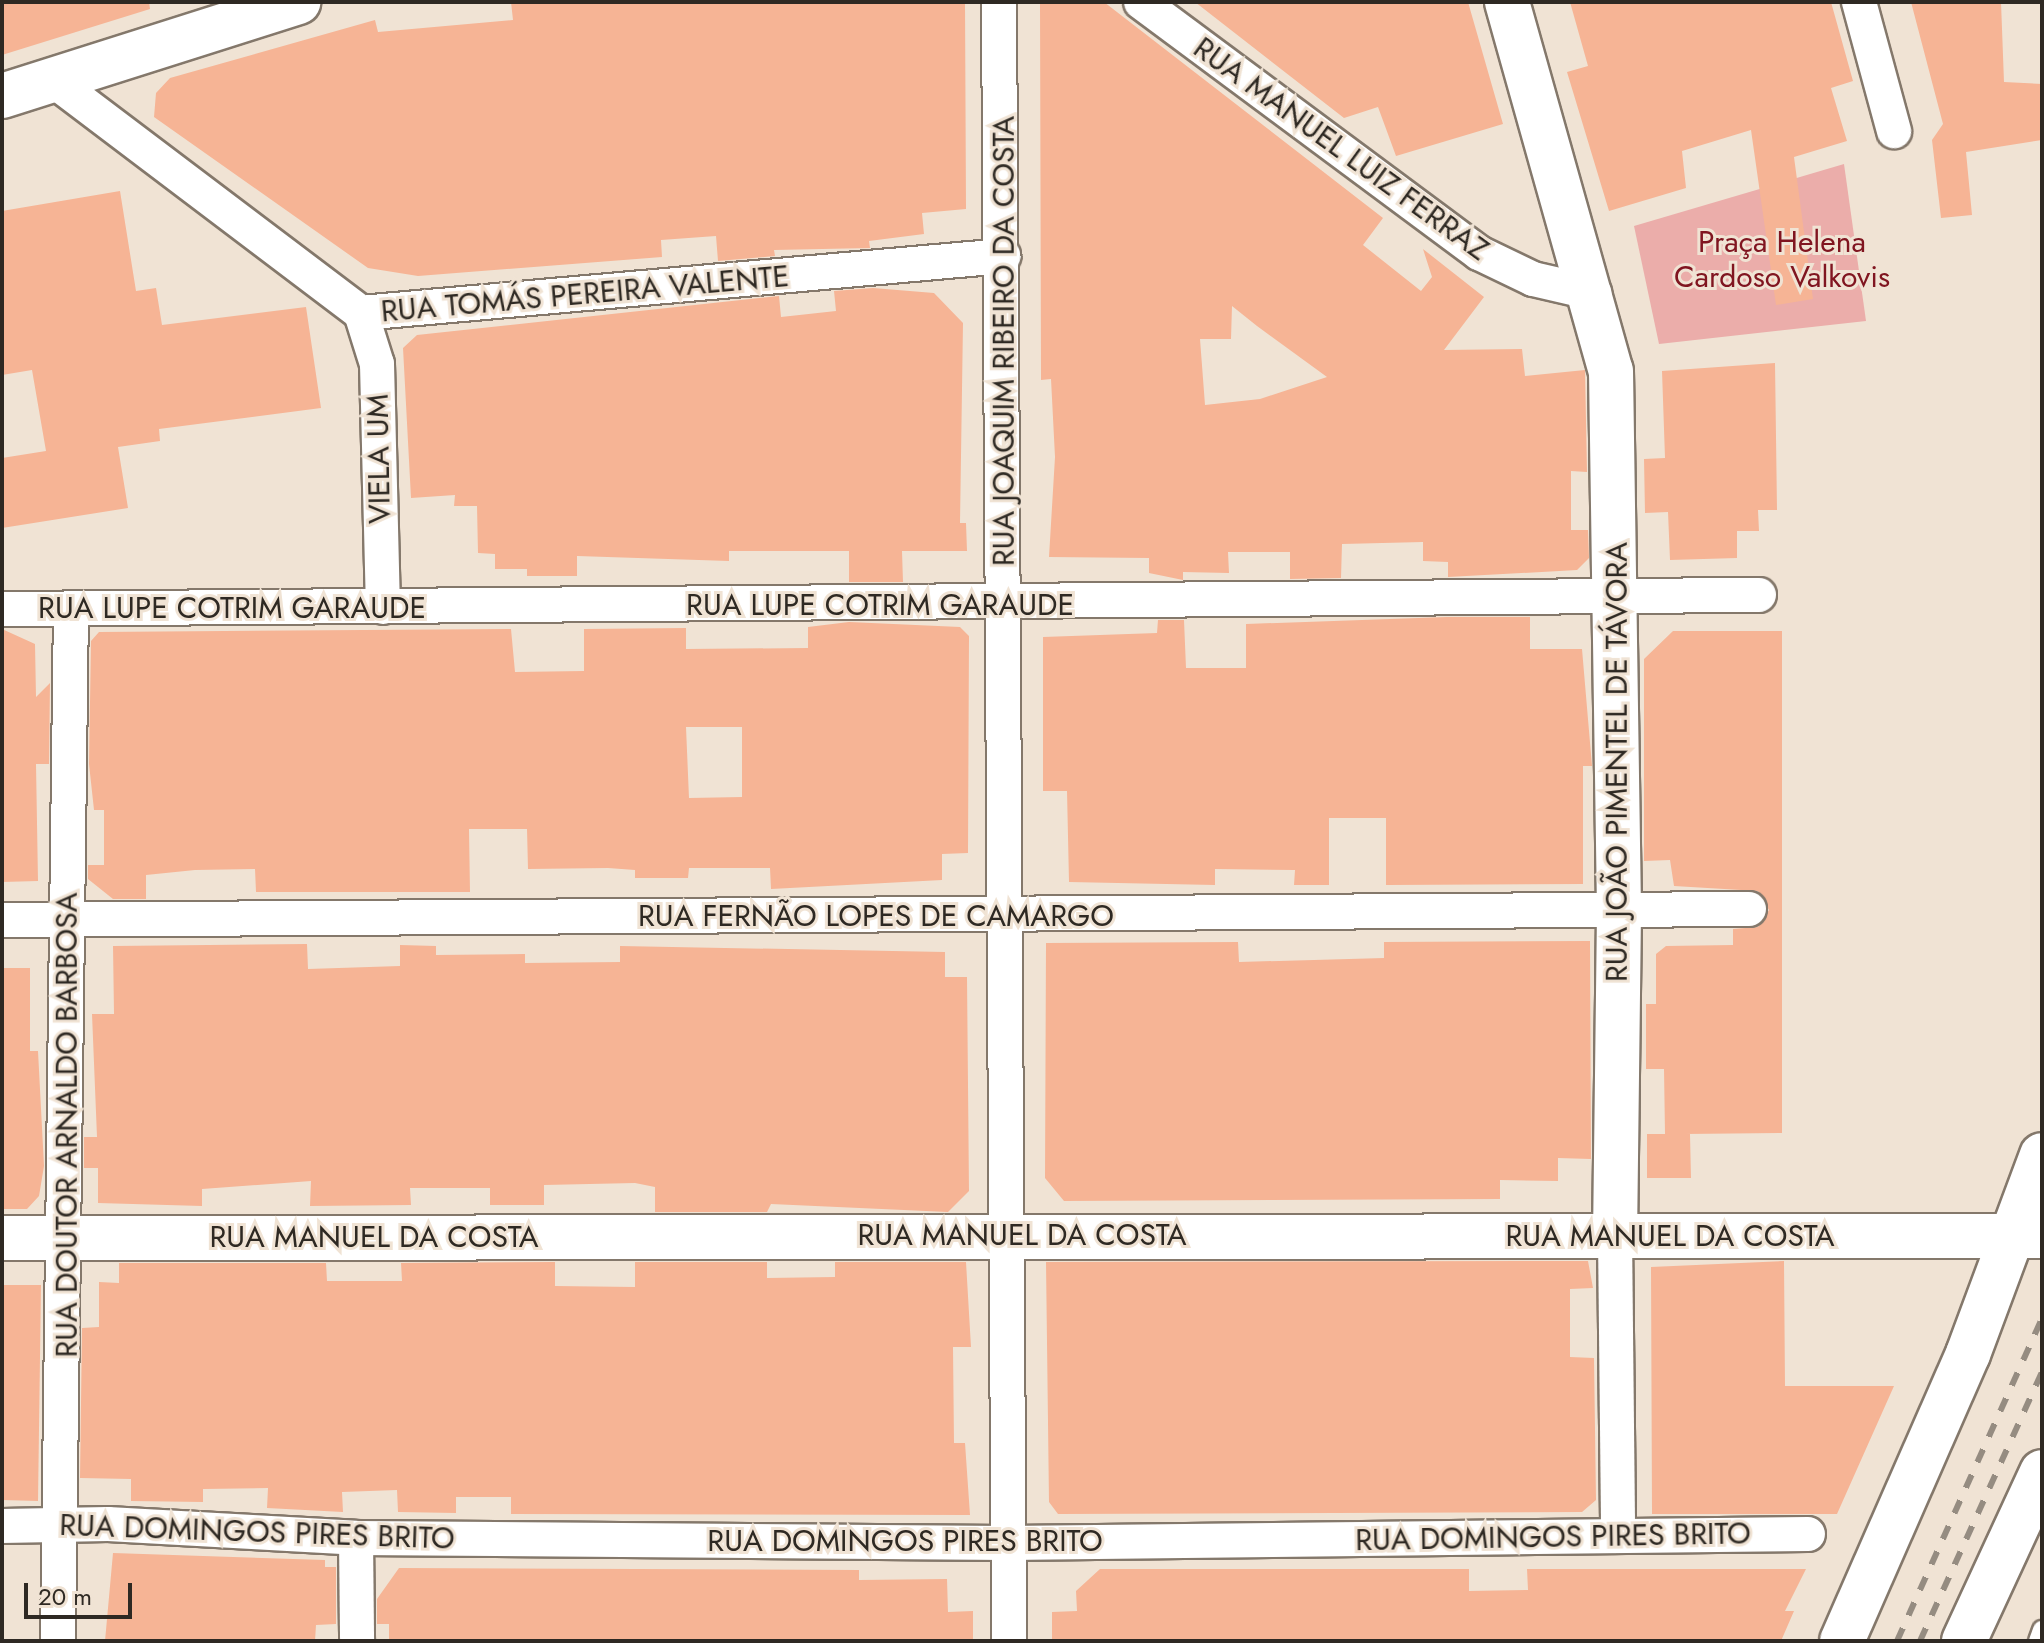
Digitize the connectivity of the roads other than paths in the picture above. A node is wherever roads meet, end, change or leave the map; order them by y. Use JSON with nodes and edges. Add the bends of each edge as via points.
{"nodes":[{"id":1,"x":298,"y":2,"type":"edge"},
{"id":2,"x":999,"y":2,"type":"edge"},
{"id":3,"x":1141,"y":2,"type":"edge"},
{"id":4,"x":1507,"y":2,"type":"edge"},
{"id":5,"x":1859,"y":2,"type":"edge"},
{"id":6,"x":53,"y":80,"type":"junction"},
{"id":7,"x":2,"y":96,"type":"edge"},
{"id":8,"x":1894,"y":131,"type":"dead end"},
{"id":9,"x":1003,"y":256,"type":"junction"},
{"id":10,"x":1594,"y":293,"type":"junction"},
{"id":11,"x":361,"y":313,"type":"junction"},
{"id":12,"x":1759,"y":595,"type":"dead end"},
{"id":13,"x":1617,"y":596,"type":"junction"},
{"id":14,"x":1002,"y":605,"type":"junction"},
{"id":15,"x":383,"y":607,"type":"junction"},
{"id":16,"x":2,"y":609,"type":"edge"},
{"id":17,"x":71,"y":609,"type":"junction"},
{"id":18,"x":1749,"y":909,"type":"dead end"},
{"id":19,"x":1619,"y":912,"type":"junction"},
{"id":20,"x":1005,"y":916,"type":"junction"},
{"id":21,"x":2,"y":920,"type":"edge"},
{"id":22,"x":68,"y":920,"type":"junction"},
{"id":23,"x":2042,"y":1155,"type":"edge"},
{"id":24,"x":1006,"y":1235,"type":"junction"},
{"id":25,"x":1615,"y":1235,"type":"junction"},
{"id":26,"x":2029,"y":1236,"type":"edge"},
{"id":27,"x":68,"y":1237,"type":"junction"},
{"id":28,"x":2,"y":1238,"type":"edge"},
{"id":29,"x":2042,"y":1472,"type":"edge"},
{"id":30,"x":61,"y":1524,"type":"junction"},
{"id":31,"x":2,"y":1526,"type":"edge"},
{"id":32,"x":1808,"y":1534,"type":"dead end"},
{"id":33,"x":1618,"y":1536,"type":"junction"},
{"id":34,"x":356,"y":1538,"type":"junction"},
{"id":35,"x":1008,"y":1543,"type":"junction"},
{"id":36,"x":2042,"y":1630,"type":"edge"},
{"id":37,"x":58,"y":1641,"type":"edge"},
{"id":38,"x":357,"y":1641,"type":"edge"},
{"id":39,"x":1009,"y":1641,"type":"edge"},
{"id":40,"x":1842,"y":1641,"type":"edge"},
{"id":41,"x":1964,"y":1641,"type":"edge"},
{"id":42,"x":2038,"y":1641,"type":"edge"}],
"edges":[{"from":1,"to":6,"type":"street"},
{"from":2,"to":9,"type":"street","name":"RUA JOAQUIM RIBEIRO DA COSTA"},
{"from":3,"to":10,"type":"street","name":"RUA MANUEL LUIZ FERRAZ","via":[[1479,253],[1533,279]]},
{"from":4,"to":10,"type":"street","name":"RUA JOÃO PIMENTEL DE TÁVORA"},
{"from":5,"to":8,"type":"street"},
{"from":6,"to":7,"type":"street"},
{"from":6,"to":11,"type":"street","name":"RUA TOMÁS PEREIRA VALENTE"},
{"from":9,"to":11,"type":"street","name":"RUA TOMÁS PEREIRA VALENTE"},
{"from":9,"to":14,"type":"street","name":"RUA JOAQUIM RIBEIRO DA COSTA"},
{"from":10,"to":13,"type":"street","name":"RUA JOÃO PIMENTEL DE TÁVORA","via":[[1611,371]]},
{"from":11,"to":15,"type":"street","name":"VIELA UM","via":[[377,364]]},
{"from":12,"to":13,"type":"street","name":"RUA LUPE COTRIM GARAUDE"},
{"from":13,"to":14,"type":"street","name":"RUA LUPE COTRIM GARAUDE"},
{"from":13,"to":19,"type":"street","name":"RUA JOÃO PIMENTEL DE TÁVORA"},
{"from":14,"to":15,"type":"street","name":"RUA LUPE COTRIM GARAUDE"},
{"from":14,"to":20,"type":"street","name":"RUA JOAQUIM RIBEIRO DA COSTA"},
{"from":15,"to":17,"type":"street","name":"RUA LUPE COTRIM GARAUDE"},
{"from":16,"to":17,"type":"street","name":"RUA LUPE COTRIM GARAUDE"},
{"from":17,"to":22,"type":"street","name":"RUA DOUTOR ARNALDO BARBOSA"},
{"from":18,"to":19,"type":"street","name":"RUA FERNÃO LOPES DE CAMARGO"},
{"from":19,"to":20,"type":"street","name":"RUA FERNÃO LOPES DE CAMARGO"},
{"from":19,"to":25,"type":"street","name":"RUA JOÃO PIMENTEL DE TÁVORA"},
{"from":20,"to":22,"type":"street","name":"RUA FERNÃO LOPES DE CAMARGO"},
{"from":20,"to":24,"type":"street","name":"RUA JOAQUIM RIBEIRO DA COSTA"},
{"from":21,"to":22,"type":"street","name":"RUA FERNÃO LOPES DE CAMARGO"},
{"from":22,"to":27,"type":"street","name":"RUA DOUTOR ARNALDO BARBOSA"},
{"from":23,"to":26,"type":"street"},
{"from":24,"to":25,"type":"street","name":"RUA MANUEL DA COSTA"},
{"from":24,"to":27,"type":"street","name":"RUA MANUEL DA COSTA"},
{"from":24,"to":35,"type":"street","name":"RUA JOAQUIM RIBEIRO DA COSTA"},
{"from":25,"to":26,"type":"street","name":"RUA MANUEL DA COSTA"},
{"from":25,"to":33,"type":"street","name":"RUA JOÃO PIMENTEL DE TÁVORA"},
{"from":26,"to":40,"type":"street"},
{"from":27,"to":28,"type":"street","name":"RUA MANUEL DA COSTA"},
{"from":27,"to":30,"type":"street","name":"RUA DOUTOR ARNALDO BARBOSA"},
{"from":29,"to":41,"type":"street"},
{"from":30,"to":31,"type":"street","name":"RUA DOMINGOS PIRES BRITO"},
{"from":30,"to":34,"type":"street","name":"RUA DOMINGOS PIRES BRITO"},
{"from":30,"to":37,"type":"street","name":"RUA DOUTOR ARNALDO BARBOSA"},
{"from":32,"to":33,"type":"street","name":"RUA DOMINGOS PIRES BRITO"},
{"from":33,"to":35,"type":"street","name":"RUA DOMINGOS PIRES BRITO"},
{"from":34,"to":35,"type":"street","name":"RUA DOMINGOS PIRES BRITO"},
{"from":34,"to":38,"type":"street"},
{"from":35,"to":39,"type":"street","name":"RUA JOAQUIM RIBEIRO DA COSTA"},
{"from":36,"to":42,"type":"lane"}]}
